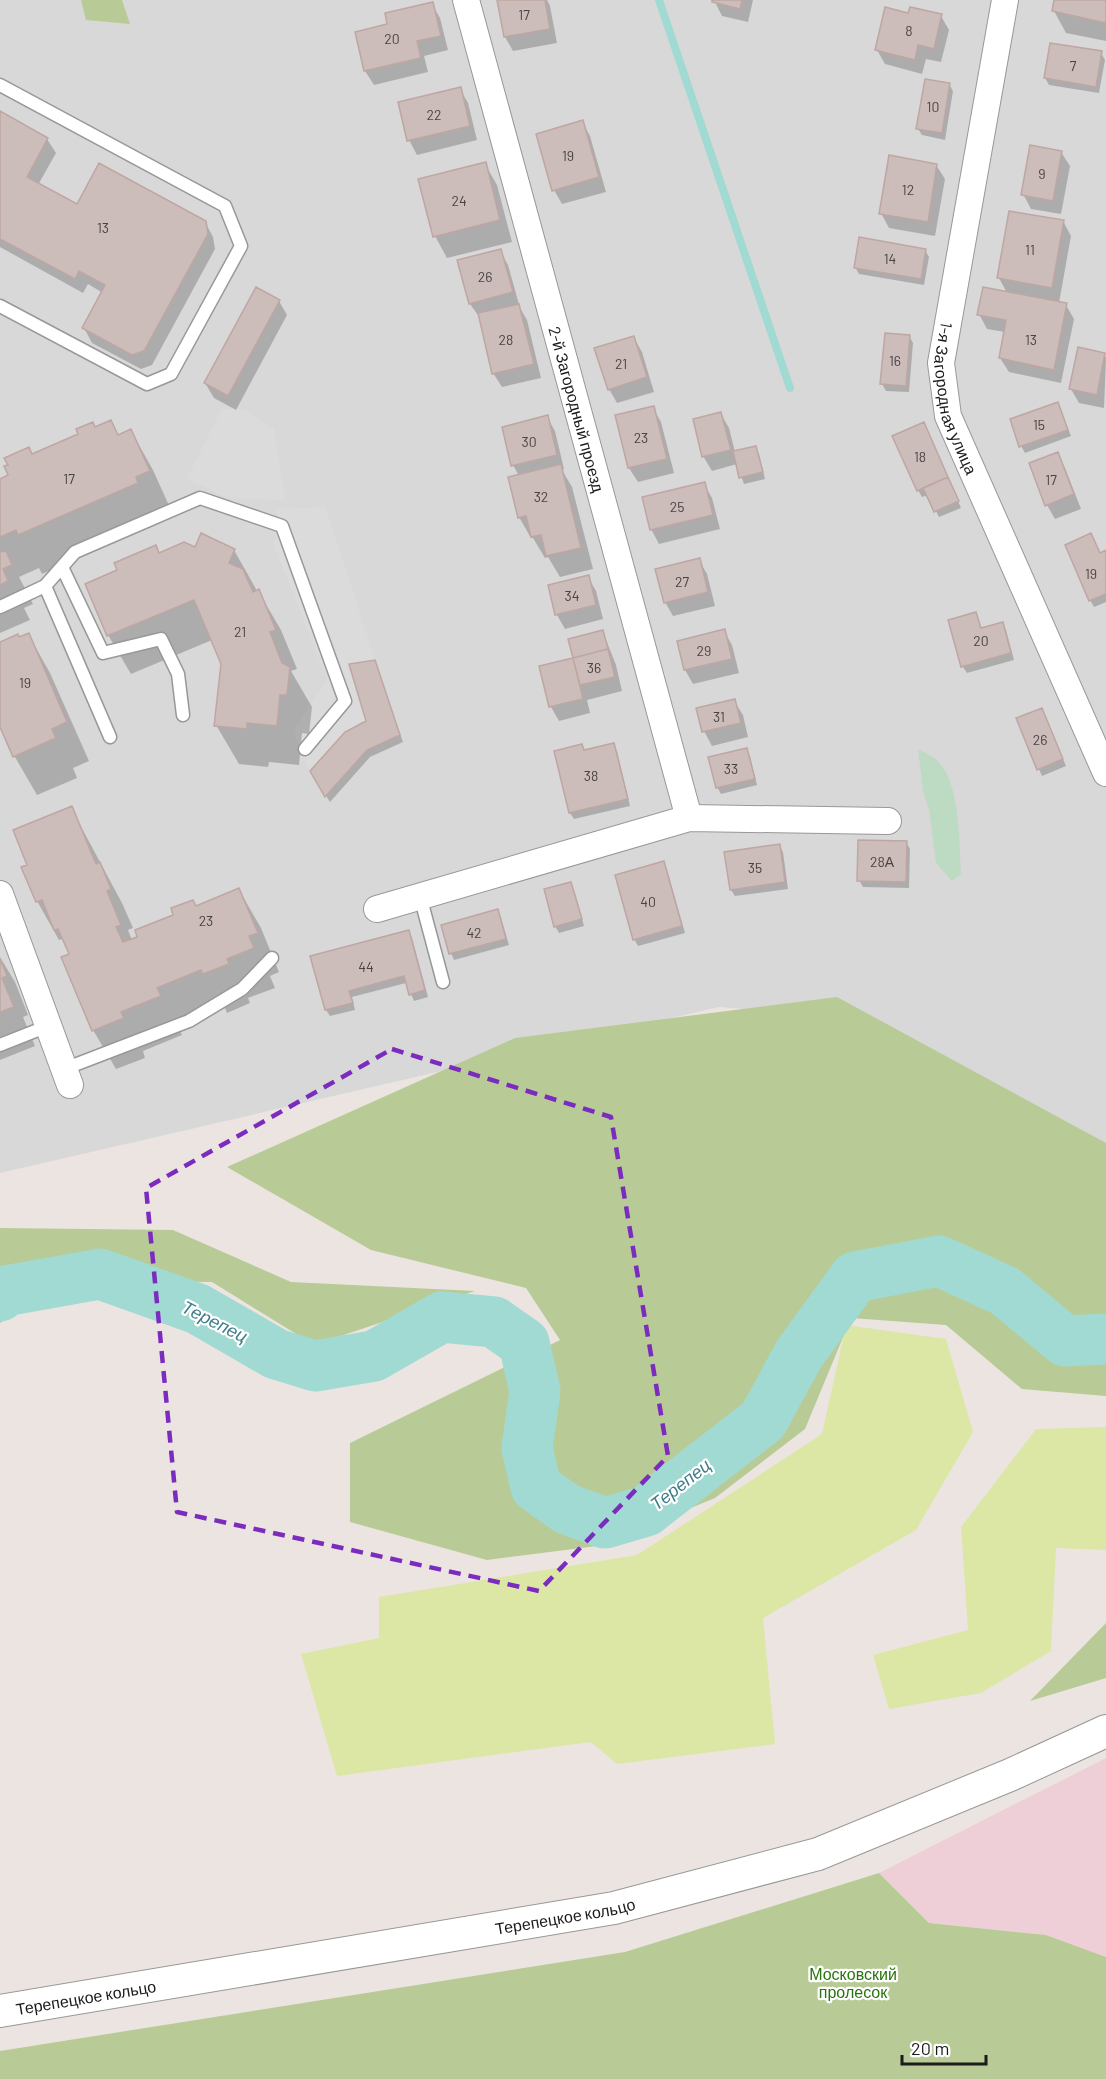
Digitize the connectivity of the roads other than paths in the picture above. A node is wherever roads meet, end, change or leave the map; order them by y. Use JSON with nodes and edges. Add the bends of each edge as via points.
{"nodes":[{"id":1,"x":466,"y":0,"type":"edge"},
{"id":2,"x":1005,"y":0,"type":"edge"},
{"id":3,"x":0,"y":85,"type":"edge"},
{"id":4,"x":0,"y":306,"type":"edge"},
{"id":5,"x":62,"y":567,"type":"junction"},
{"id":6,"x":45,"y":586,"type":"junction"},
{"id":7,"x":0,"y":607,"type":"edge"},
{"id":8,"x":183,"y":715,"type":"dead end"},
{"id":9,"x":110,"y":737,"type":"dead end"},
{"id":10,"x":305,"y":749,"type":"dead end"},
{"id":11,"x":1106,"y":773,"type":"edge"},
{"id":12,"x":690,"y":818,"type":"junction"},
{"id":13,"x":888,"y":821,"type":"dead end"},
{"id":14,"x":0,"y":894,"type":"edge"},
{"id":15,"x":420,"y":896,"type":"junction"},
{"id":16,"x":377,"y":909,"type":"dead end"},
{"id":17,"x":272,"y":958,"type":"dead end"},
{"id":18,"x":442,"y":982,"type":"dead end"},
{"id":19,"x":48,"y":1026,"type":"junction"},
{"id":20,"x":0,"y":1045,"type":"edge"},
{"id":21,"x":67,"y":1077,"type":"joint"},
{"id":22,"x":1106,"y":1731,"type":"edge"},
{"id":23,"x":0,"y":2011,"type":"edge"}],
"edges":[{"from":1,"to":12,"type":"street","name":"2-й Загородный проезд"},
{"from":2,"to":11,"type":"street","name":"1-я Загородная улица","via":[[941,363],[948,416]]},
{"from":3,"to":4,"type":"lane","via":[[225,206],[241,246],[171,374],[147,384]]},
{"from":5,"to":6,"type":"lane"},
{"from":5,"to":8,"type":"lane","via":[[103,653],[161,639],[178,674]]},
{"from":5,"to":10,"type":"lane","via":[[75,552],[200,498],[282,526],[345,701]]},
{"from":6,"to":7,"type":"lane"},
{"from":6,"to":9,"type":"lane"},
{"from":12,"to":13,"type":"street"},
{"from":12,"to":15,"type":"street"},
{"from":14,"to":19,"type":"street"},
{"from":15,"to":16,"type":"street"},
{"from":15,"to":18,"type":"lane"},
{"from":17,"to":21,"type":"lane","via":[[242,989],[189,1021]]},
{"from":19,"to":20,"type":"lane"},
{"from":19,"to":21,"type":"street"},
{"from":22,"to":23,"type":"street","name":"Терепецкое кольцо","via":[[818,1854],[614,1908]]}]}
